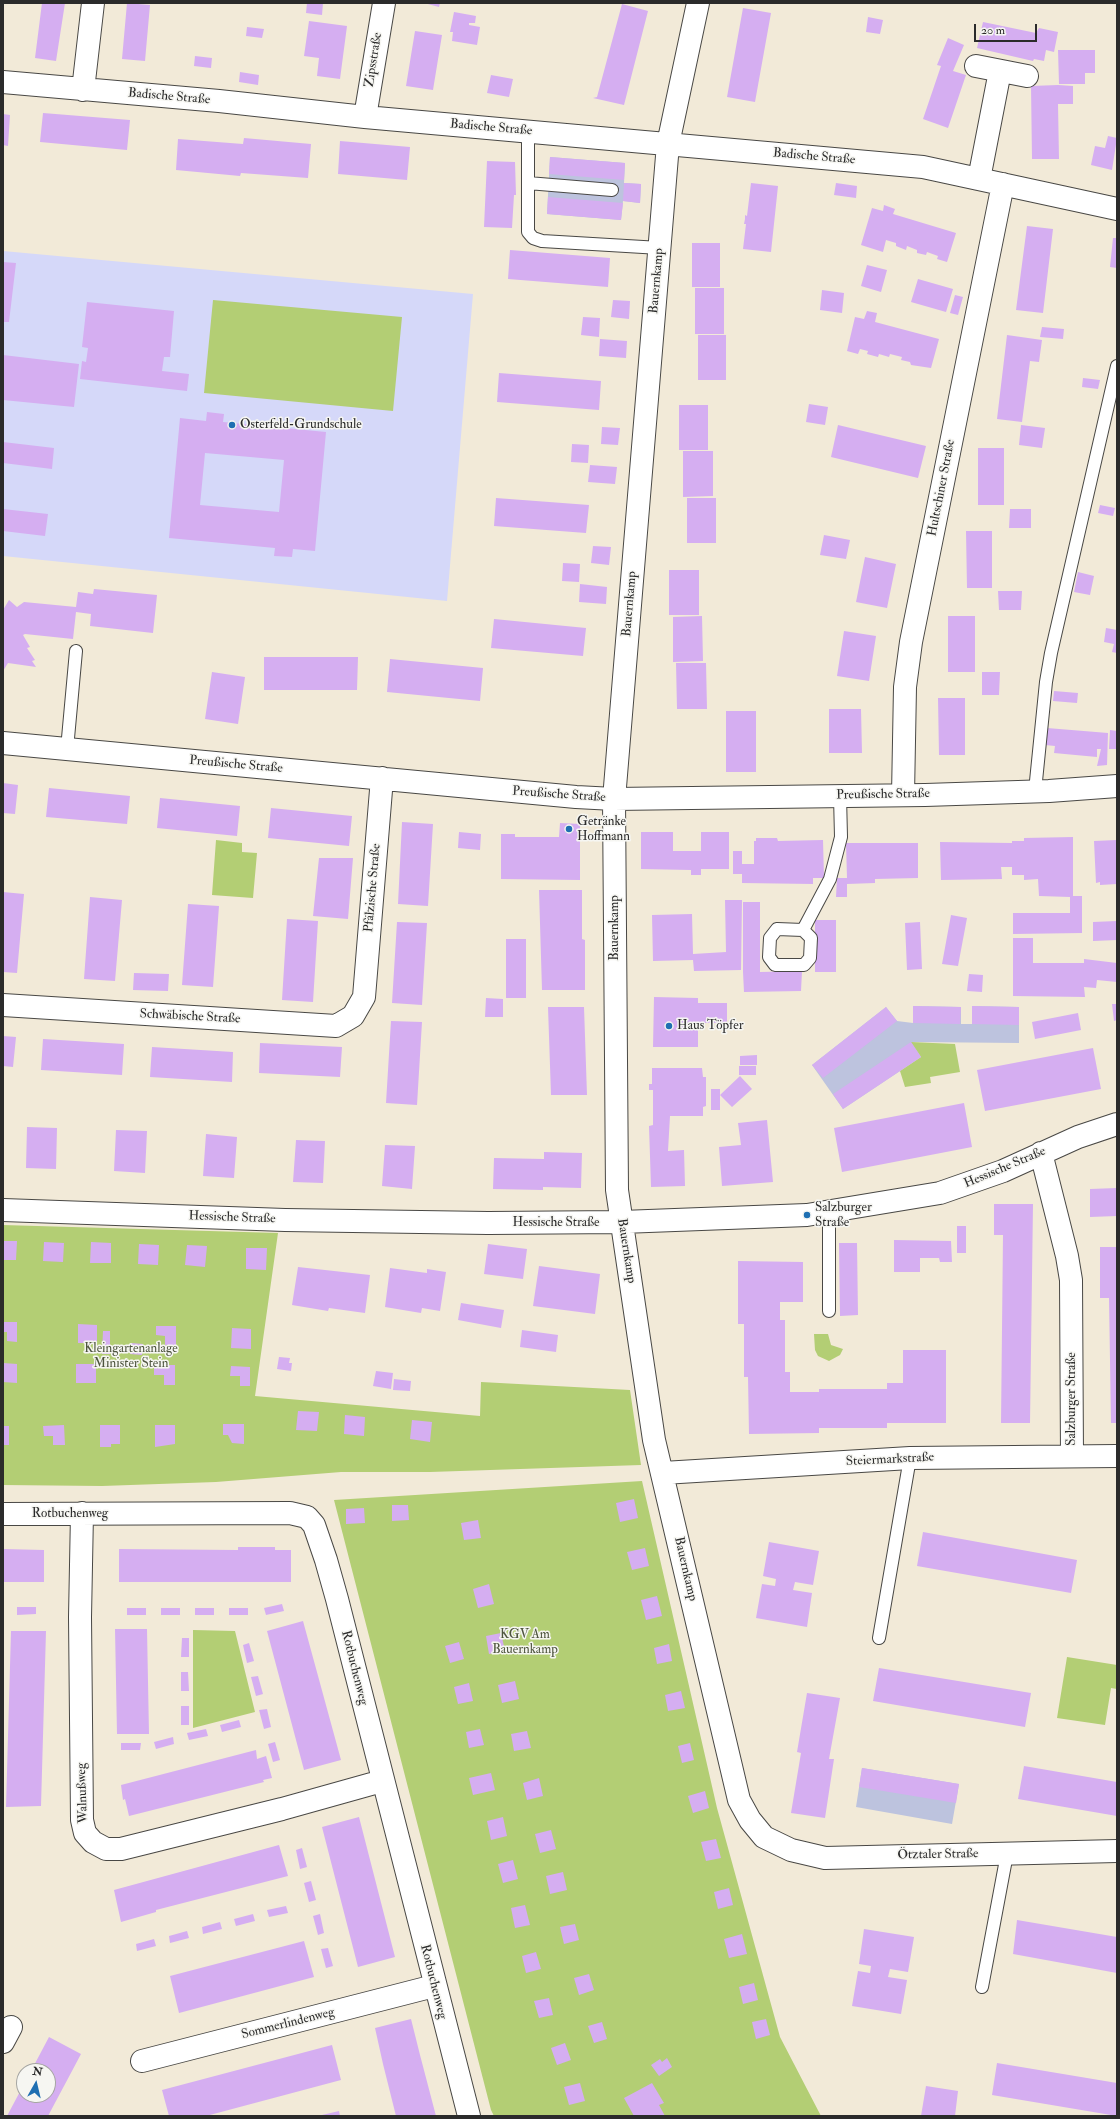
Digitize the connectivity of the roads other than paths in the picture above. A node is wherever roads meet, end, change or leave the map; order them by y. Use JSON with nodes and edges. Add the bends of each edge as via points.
{"nodes":[{"id":1,"x":93,"y":3,"type":"edge"},
{"id":2,"x":384,"y":3,"type":"edge"},
{"id":3,"x":698,"y":3,"type":"edge"},
{"id":4,"x":976,"y":66,"type":"dead end"},
{"id":5,"x":1000,"y":71,"type":"junction"},
{"id":6,"x":1027,"y":76,"type":"dead end"},
{"id":7,"x":3,"y":82,"type":"edge"},
{"id":8,"x":83,"y":90,"type":"junction"},
{"id":9,"x":365,"y":117,"type":"junction"},
{"id":10,"x":528,"y":132,"type":"junction"},
{"id":11,"x":668,"y":144,"type":"junction"},
{"id":12,"x":979,"y":179,"type":"junction"},
{"id":13,"x":528,"y":183,"type":"junction"},
{"id":14,"x":1003,"y":184,"type":"junction"},
{"id":15,"x":612,"y":190,"type":"dead end"},
{"id":16,"x":1117,"y":208,"type":"edge"},
{"id":17,"x":660,"y":248,"type":"junction"},
{"id":18,"x":1117,"y":366,"type":"edge"},
{"id":19,"x":76,"y":651,"type":"dead end"},
{"id":20,"x":3,"y":743,"type":"edge"},
{"id":21,"x":67,"y":749,"type":"junction"},
{"id":22,"x":382,"y":778,"type":"junction"},
{"id":23,"x":1117,"y":786,"type":"edge"},
{"id":24,"x":1035,"y":791,"type":"junction"},
{"id":25,"x":902,"y":795,"type":"junction"},
{"id":26,"x":840,"y":796,"type":"junction"},
{"id":27,"x":614,"y":799,"type":"junction"},
{"id":28,"x":803,"y":930,"type":"dead end"},
{"id":29,"x":364,"y":997,"type":"joint"},
{"id":30,"x":3,"y":1005,"type":"edge"},
{"id":31,"x":1117,"y":1124,"type":"edge"},
{"id":32,"x":1041,"y":1153,"type":"junction"},
{"id":33,"x":3,"y":1210,"type":"edge"},
{"id":34,"x":829,"y":1212,"type":"junction"},
{"id":35,"x":622,"y":1222,"type":"junction"},
{"id":36,"x":829,"y":1311,"type":"dead end"},
{"id":37,"x":1072,"y":1456,"type":"junction"},
{"id":38,"x":1117,"y":1456,"type":"edge"},
{"id":39,"x":910,"y":1458,"type":"junction"},
{"id":40,"x":663,"y":1472,"type":"junction"},
{"id":41,"x":82,"y":1513,"type":"junction"},
{"id":42,"x":3,"y":1514,"type":"edge"},
{"id":43,"x":879,"y":1638,"type":"dead end"},
{"id":44,"x":382,"y":1780,"type":"junction"},
{"id":45,"x":764,"y":1837,"type":"joint"},
{"id":46,"x":1117,"y":1851,"type":"edge"},
{"id":47,"x":1007,"y":1854,"type":"junction"},
{"id":48,"x":434,"y":1986,"type":"junction"},
{"id":49,"x":982,"y":1987,"type":"dead end"},
{"id":50,"x":142,"y":2061,"type":"dead end"},
{"id":51,"x":469,"y":2116,"type":"edge"}],
"edges":[{"from":1,"to":8,"type":"street"},
{"from":2,"to":9,"type":"street","name":"Zipsstraße"},
{"from":3,"to":11,"type":"street","name":"Bauernkamp"},
{"from":4,"to":5,"type":"street"},
{"from":5,"to":6,"type":"street"},
{"from":5,"to":12,"type":"street"},
{"from":7,"to":8,"type":"street","name":"Badische Straße"},
{"from":8,"to":9,"type":"street","name":"Badische Straße","via":[[219,101]]},
{"from":9,"to":10,"type":"street","name":"Badische Straße"},
{"from":10,"to":11,"type":"street","name":"Badische Straße"},
{"from":10,"to":13,"type":"lane"},
{"from":11,"to":12,"type":"street","name":"Badische Straße","via":[[923,167]]},
{"from":11,"to":17,"type":"street","name":"Bauernkamp"},
{"from":12,"to":14,"type":"street","name":"Badische Straße"},
{"from":13,"to":15,"type":"lane"},
{"from":13,"to":17,"type":"lane","via":[[528,232],[533,238],[542,241]]},
{"from":14,"to":16,"type":"street","name":"Badische Straße"},
{"from":14,"to":25,"type":"street","name":"Hultschiner Straße","via":[[911,642],[905,688]]},
{"from":17,"to":27,"type":"street","name":"Bauernkamp"},
{"from":18,"to":24,"type":"lane","via":[[1051,653]]},
{"from":19,"to":21,"type":"lane"},
{"from":20,"to":21,"type":"street","name":"Preußische Straße"},
{"from":21,"to":22,"type":"street","name":"Preußische Straße"},
{"from":22,"to":27,"type":"street","name":"Preußische Straße"},
{"from":22,"to":29,"type":"street","name":"Pfälzische Straße"},
{"from":23,"to":24,"type":"street","name":"Preußische Straße"},
{"from":24,"to":25,"type":"street","name":"Preußische Straße"},
{"from":25,"to":26,"type":"street","name":"Preußische Straße"},
{"from":26,"to":27,"type":"street","name":"Preußische Straße"},
{"from":26,"to":28,"type":"lane","via":[[841,838],[830,879]]},
{"from":27,"to":35,"type":"street","name":"Bauernkamp","via":[[617,1190]]},
{"from":29,"to":30,"type":"street","name":"Schwäbische Straße","via":[[353,1016],[336,1026]]},
{"from":31,"to":32,"type":"street","name":"Hessische Straße"},
{"from":32,"to":34,"type":"street","name":"Hessische Straße","via":[[1003,1172],[940,1194]]},
{"from":32,"to":37,"type":"street","name":"Salzburger Straße","via":[[1071,1280]]},
{"from":33,"to":35,"type":"street","name":"Hessische Straße","via":[[286,1220]]},
{"from":34,"to":35,"type":"street","name":"Hessische Straße"},
{"from":34,"to":36,"type":"lane"},
{"from":35,"to":40,"type":"street","name":"Bauernkamp","via":[[654,1440]]},
{"from":37,"to":38,"type":"street","name":"Steiermarkstraße"},
{"from":37,"to":39,"type":"street","name":"Steiermarkstraße"},
{"from":39,"to":40,"type":"street","name":"Steiermarkstraße"},
{"from":39,"to":43,"type":"lane"},
{"from":40,"to":45,"type":"street","name":"Bauernkamp","via":[[739,1800],[750,1820]]},
{"from":41,"to":42,"type":"street","name":"Rotbuchenweg"},
{"from":41,"to":44,"type":"street","name":"Rotbuchenweg","via":[[290,1513],[307,1517],[314,1525],[326,1560]]},
{"from":41,"to":44,"type":"street","name":"Walnußweg","via":[[82,1820],[85,1833],[93,1842],[106,1849],[121,1849],[282,1809]]},
{"from":44,"to":48,"type":"street","name":"Rotbuchenweg"},
{"from":45,"to":47,"type":"street","name":"Ötztaler Straße","via":[[791,1850],[825,1858]]},
{"from":46,"to":47,"type":"street","name":"Ötztaler Straße"},
{"from":47,"to":49,"type":"lane"},
{"from":48,"to":50,"type":"street","name":"Sommerlindenweg"},
{"from":48,"to":51,"type":"street","name":"Rotbuchenweg"}]}
